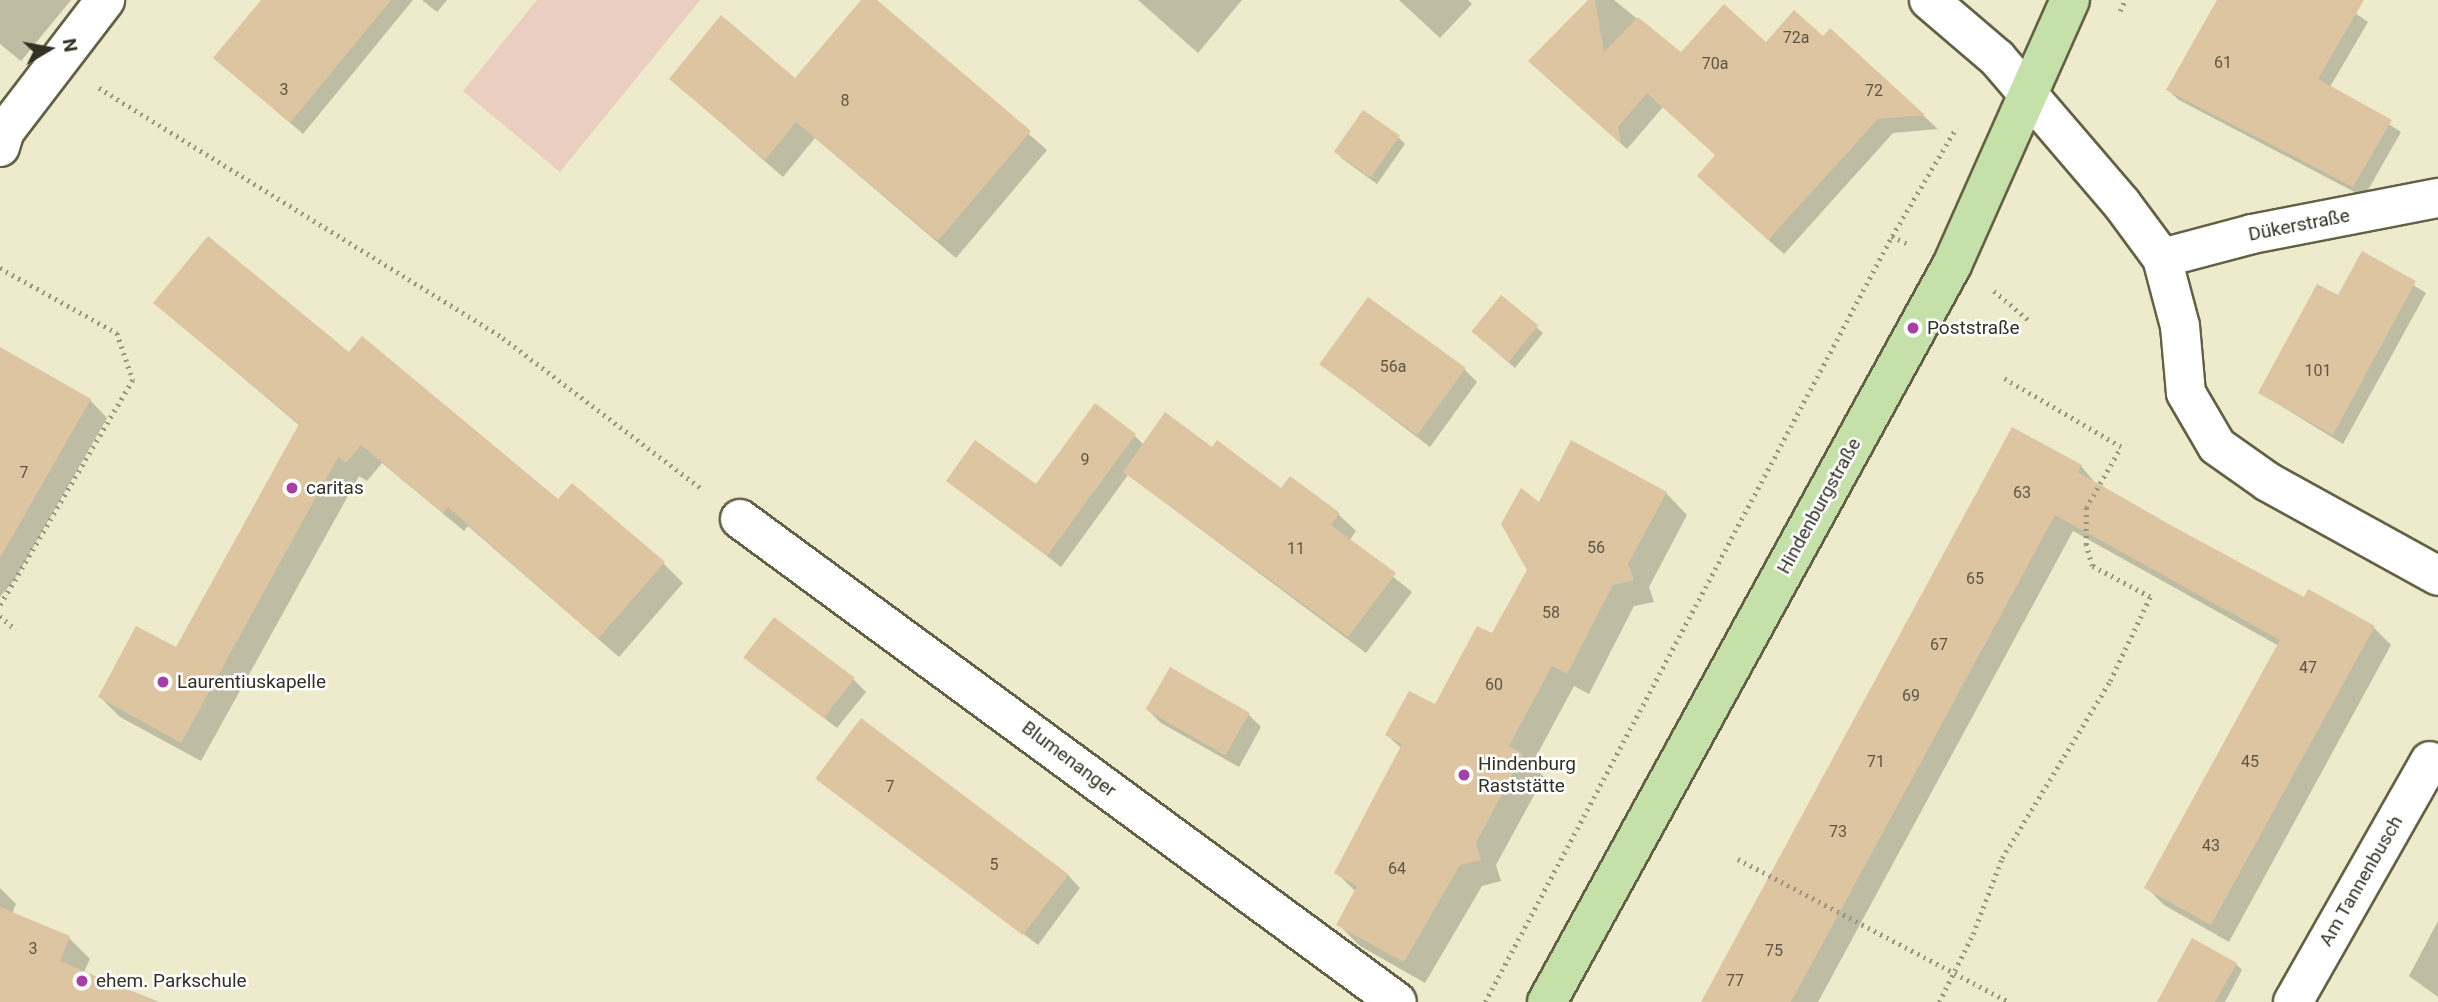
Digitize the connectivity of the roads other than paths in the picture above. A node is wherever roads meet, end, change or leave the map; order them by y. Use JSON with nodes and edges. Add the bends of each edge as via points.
{"nodes":[{"id":1,"x":105,"y":0,"type":"edge"},
{"id":2,"x":1929,"y":0,"type":"edge"},
{"id":3,"x":2070,"y":0,"type":"edge"},
{"id":4,"x":2027,"y":94,"type":"junction"},
{"id":5,"x":0,"y":147,"type":"edge"},
{"id":6,"x":2438,"y":198,"type":"edge"},
{"id":7,"x":2162,"y":258,"type":"junction"},
{"id":8,"x":740,"y":519,"type":"road end"},
{"id":9,"x":2438,"y":576,"type":"edge"},
{"id":10,"x":2430,"y":761,"type":"dead end"},
{"id":11,"x":1397,"y":1002,"type":"edge"},
{"id":12,"x":1547,"y":1002,"type":"edge"},
{"id":13,"x":2293,"y":1002,"type":"edge"}],
"edges":[{"from":1,"to":5,"type":"street","via":[[5,131]]},
{"from":2,"to":4,"type":"street","via":[[1997,58]]},
{"from":3,"to":4,"type":"main road","name":"Hindenburgstraße"},
{"from":4,"to":7,"type":"street"},
{"from":4,"to":12,"type":"main road","name":"Hindenburgstraße","via":[[1952,265]]},
{"from":6,"to":7,"type":"street","name":"Dükerstraße","via":[[2252,234]]},
{"from":7,"to":9,"type":"street","via":[[2180,326],[2186,393],[2217,446],[2268,482]]},
{"from":8,"to":11,"type":"street","name":"Blumenanger"},
{"from":10,"to":13,"type":"street","name":"Am Tannenbusch"}]}
